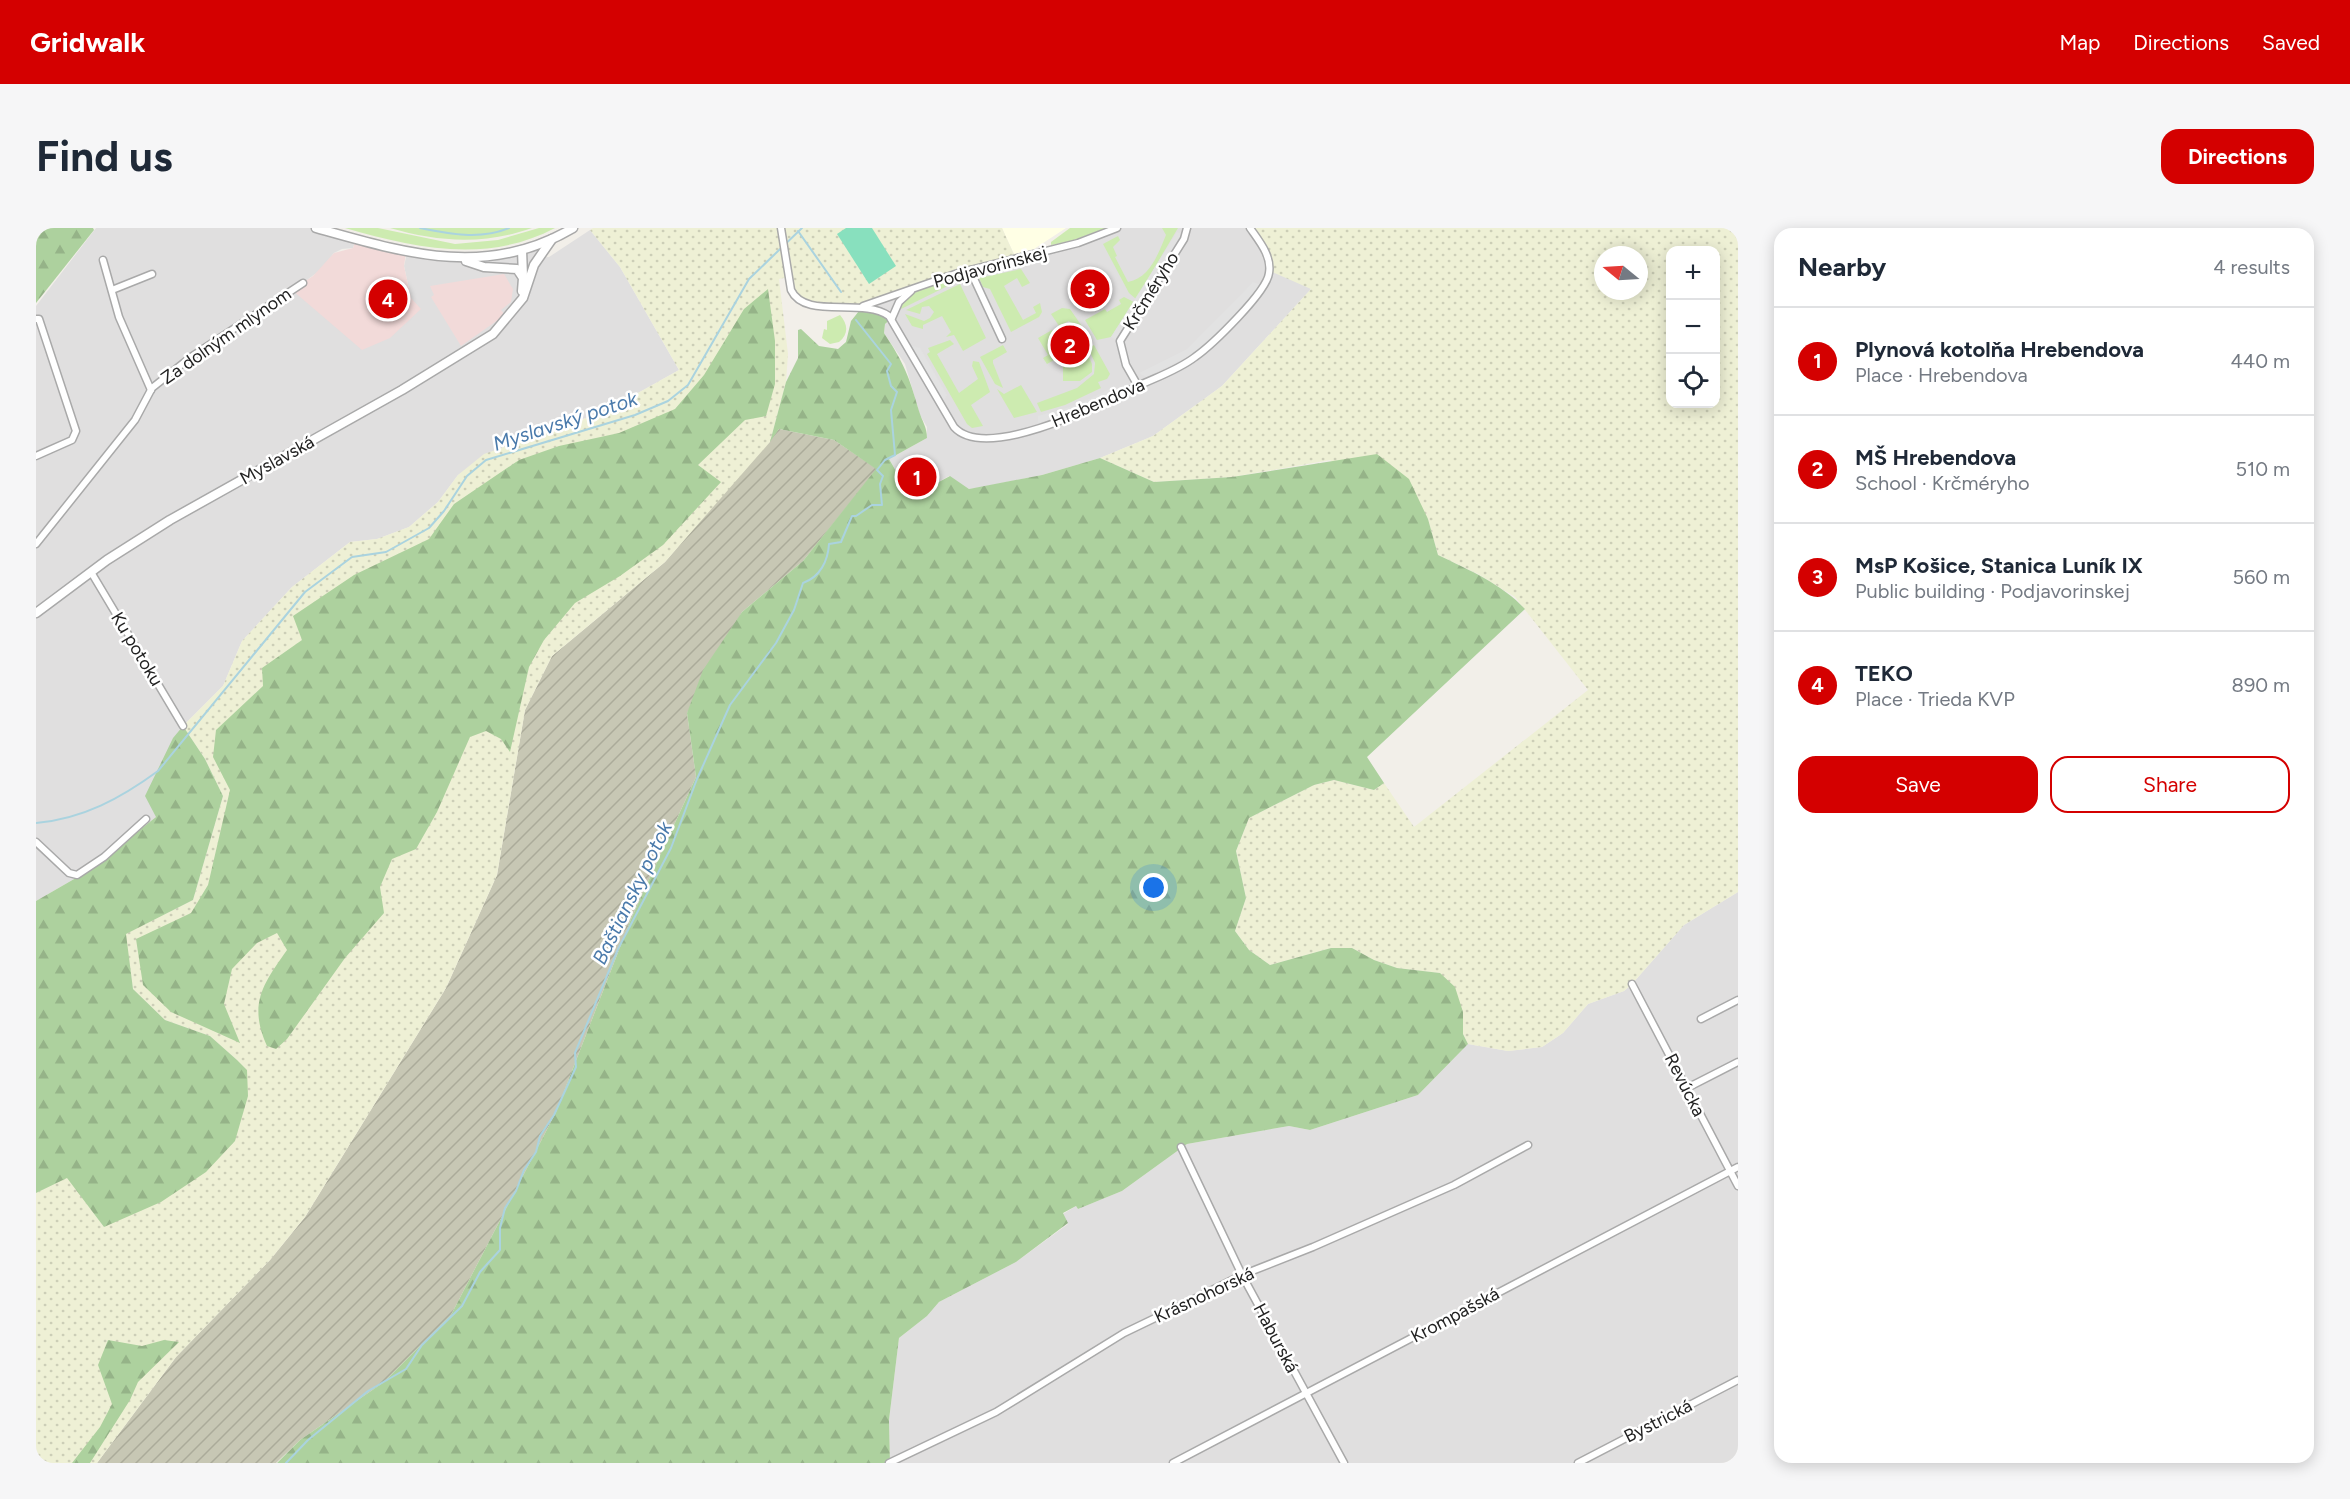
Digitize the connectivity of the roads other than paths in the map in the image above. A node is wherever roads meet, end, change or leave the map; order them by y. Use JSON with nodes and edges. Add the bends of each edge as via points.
{"nodes":[{"id":1,"x":316,"y":228,"type":"edge"},
{"id":2,"x":572,"y":228,"type":"edge"},
{"id":3,"x":781,"y":228,"type":"edge"},
{"id":4,"x":1117,"y":228,"type":"edge"},
{"id":5,"x":1188,"y":228,"type":"edge"},
{"id":6,"x":1250,"y":228,"type":"edge"},
{"id":7,"x":552,"y":239,"type":"junction"},
{"id":8,"x":522,"y":250,"type":"junction"},
{"id":9,"x":456,"y":258,"type":"junction"},
{"id":10,"x":103,"y":260,"type":"dead end"},
{"id":11,"x":970,"y":270,"type":"junction"},
{"id":12,"x":152,"y":274,"type":"dead end"},
{"id":13,"x":523,"y":278,"type":"junction"},
{"id":14,"x":303,"y":283,"type":"dead end"},
{"id":15,"x":112,"y":290,"type":"junction"},
{"id":16,"x":911,"y":290,"type":"junction"},
{"id":17,"x":863,"y":306,"type":"junction"},
{"id":18,"x":516,"y":308,"type":"junction"},
{"id":19,"x":892,"y":318,"type":"junction"},
{"id":20,"x":36,"y":319,"type":"edge"},
{"id":21,"x":1002,"y":339,"type":"dead end"},
{"id":22,"x":1138,"y":386,"type":"junction"},
{"id":23,"x":151,"y":390,"type":"junction"},
{"id":24,"x":36,"y":456,"type":"edge"},
{"id":25,"x":36,"y":544,"type":"edge"},
{"id":26,"x":91,"y":572,"type":"junction"},
{"id":27,"x":36,"y":613,"type":"edge"},
{"id":28,"x":183,"y":726,"type":"dead end"},
{"id":29,"x":146,"y":819,"type":"dead end"},
{"id":30,"x":36,"y":842,"type":"edge"},
{"id":31,"x":1632,"y":984,"type":"dead end"},
{"id":32,"x":1736,"y":1001,"type":"edge"},
{"id":33,"x":1738,"y":1010,"type":"edge"},
{"id":34,"x":1701,"y":1019,"type":"dead end"},
{"id":35,"x":1738,"y":1062,"type":"edge"},
{"id":36,"x":1687,"y":1088,"type":"junction"},
{"id":37,"x":1528,"y":1145,"type":"dead end"},
{"id":38,"x":1180,"y":1147,"type":"dead end"},
{"id":39,"x":1738,"y":1167,"type":"edge"},
{"id":40,"x":1730,"y":1171,"type":"junction"},
{"id":41,"x":1738,"y":1186,"type":"edge"},
{"id":42,"x":1242,"y":1275,"type":"junction"},
{"id":43,"x":1738,"y":1380,"type":"edge"},
{"id":44,"x":1306,"y":1394,"type":"junction"},
{"id":45,"x":889,"y":1463,"type":"edge"},
{"id":46,"x":1173,"y":1463,"type":"edge"},
{"id":47,"x":1344,"y":1463,"type":"edge"},
{"id":48,"x":1578,"y":1463,"type":"edge"}],
"edges":[{"from":1,"to":9,"type":"street","via":[[411,254]]},
{"from":2,"to":7,"type":"street","name":"Myslavská"},
{"from":3,"to":17,"type":"street","via":[[791,290],[801,301],[813,306]]},
{"from":4,"to":11,"type":"street","name":"Podjavorinskej","via":[[1078,243]]},
{"from":5,"to":22,"type":"street","name":"Krčméryho","via":[[1119,343]]},
{"from":6,"to":22,"type":"street","name":"Hrebendova","via":[[1269,262],[1263,289],[1199,354]]},
{"from":7,"to":8,"type":"street"},
{"from":7,"to":18,"type":"street","name":"Myslavská","via":[[535,263],[526,294]]},
{"from":8,"to":9,"type":"street"},
{"from":8,"to":13,"type":"street","name":"Myslavská"},
{"from":9,"to":13,"type":"street","via":[[487,267],[513,267]]},
{"from":10,"to":15,"type":"street","name":"Za dolným mlynom"},
{"from":11,"to":16,"type":"street","name":"Podjavorinskej"},
{"from":11,"to":21,"type":"street"},
{"from":12,"to":15,"type":"street"},
{"from":13,"to":18,"type":"street","name":"Myslavská"},
{"from":14,"to":23,"type":"street","name":"Za dolným mlynom","via":[[187,360]]},
{"from":15,"to":23,"type":"street","name":"Za dolným mlynom","via":[[119,317]]},
{"from":16,"to":17,"type":"street","name":"Podjavorinskej"},
{"from":16,"to":19,"type":"street","via":[[899,302]]},
{"from":17,"to":19,"type":"street"},
{"from":18,"to":26,"type":"street","name":"Myslavská","via":[[493,334],[465,352],[193,506]]},
{"from":19,"to":22,"type":"street","name":"Hrebendova","via":[[952,425],[968,436],[998,437],[1057,423]]},
{"from":20,"to":24,"type":"street","via":[[76,431],[72,440]]},
{"from":23,"to":25,"type":"street","name":"Za dolným mlynom","via":[[135,420]]},
{"from":26,"to":27,"type":"street","name":"Myslavská"},
{"from":26,"to":28,"type":"street","name":"Ku potoku"},
{"from":29,"to":30,"type":"street","via":[[105,857],[77,874],[69,873]]},
{"from":31,"to":36,"type":"street","name":"Revúcka"},
{"from":32,"to":33,"type":"street"},
{"from":32,"to":34,"type":"street"},
{"from":35,"to":36,"type":"street"},
{"from":36,"to":40,"type":"street","name":"Revúcka"},
{"from":37,"to":42,"type":"street","name":"Krásnohorská","via":[[1454,1185]]},
{"from":38,"to":42,"type":"street","name":"Haburská"},
{"from":39,"to":40,"type":"street","name":"Krompašská"},
{"from":40,"to":41,"type":"street","name":"Revúcka"},
{"from":40,"to":44,"type":"street","name":"Krompašská"},
{"from":42,"to":44,"type":"street","name":"Haburská"},
{"from":42,"to":45,"type":"street","name":"Krásnohorská","via":[[1124,1334],[996,1412]]},
{"from":43,"to":48,"type":"street","name":"Bystrická"},
{"from":44,"to":46,"type":"street","name":"Krompašská"},
{"from":44,"to":47,"type":"street","name":"Haburská"}]}
